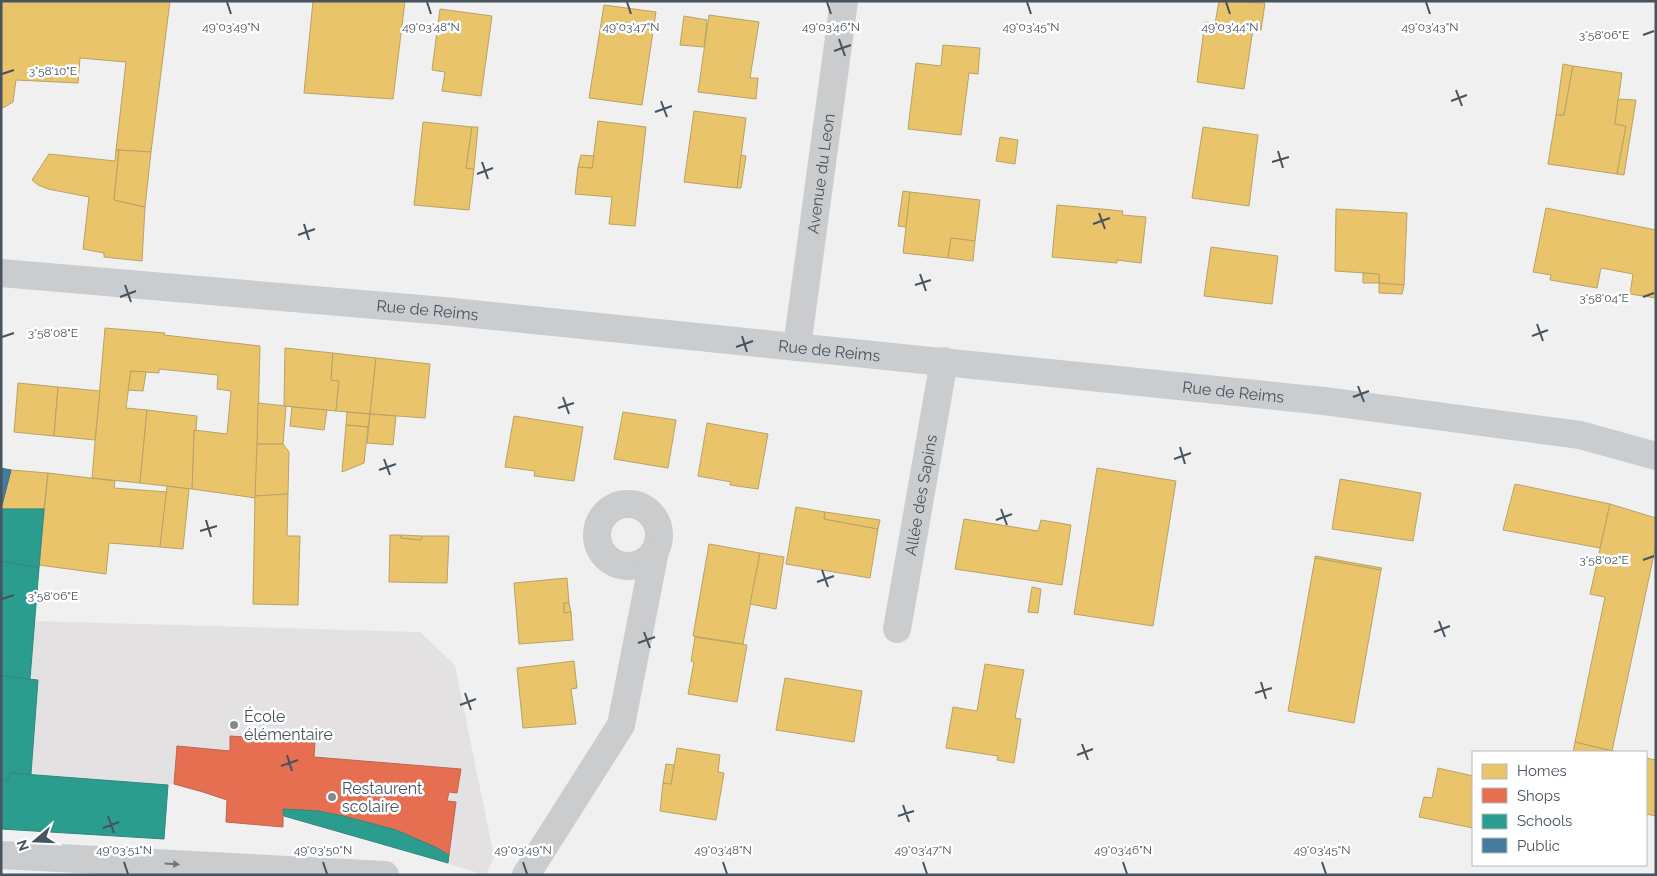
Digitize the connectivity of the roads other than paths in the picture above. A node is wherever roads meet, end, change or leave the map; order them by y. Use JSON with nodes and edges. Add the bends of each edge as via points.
{"nodes":[{"id":1,"x":844,"y":1,"type":"edge"},
{"id":2,"x":1,"y":273,"type":"edge"},
{"id":3,"x":797,"y":347,"type":"junction"},
{"id":4,"x":944,"y":361,"type":"junction"},
{"id":5,"x":1656,"y":456,"type":"edge"},
{"id":6,"x":655,"y":551,"type":"dead end"},
{"id":7,"x":897,"y":629,"type":"dead end"},
{"id":8,"x":1,"y":855,"type":"edge"},
{"id":9,"x":385,"y":875,"type":"edge"},
{"id":10,"x":526,"y":875,"type":"edge"}],
"edges":[{"from":1,"to":3,"type":"street","name":"Avenue du Leon"},
{"from":2,"to":3,"type":"main road","name":"Rue de Reims","via":[[444,311]]},
{"from":3,"to":4,"type":"main road","name":"Rue de Reims"},
{"from":4,"to":5,"type":"main road","name":"Rue de Reims","via":[[1344,403],[1580,435]]},
{"from":4,"to":7,"type":"street","name":"Allée des Sapins"},
{"from":6,"to":10,"type":"street","via":[[621,725]]},
{"from":8,"to":9,"type":"street","one_way":true}]}
